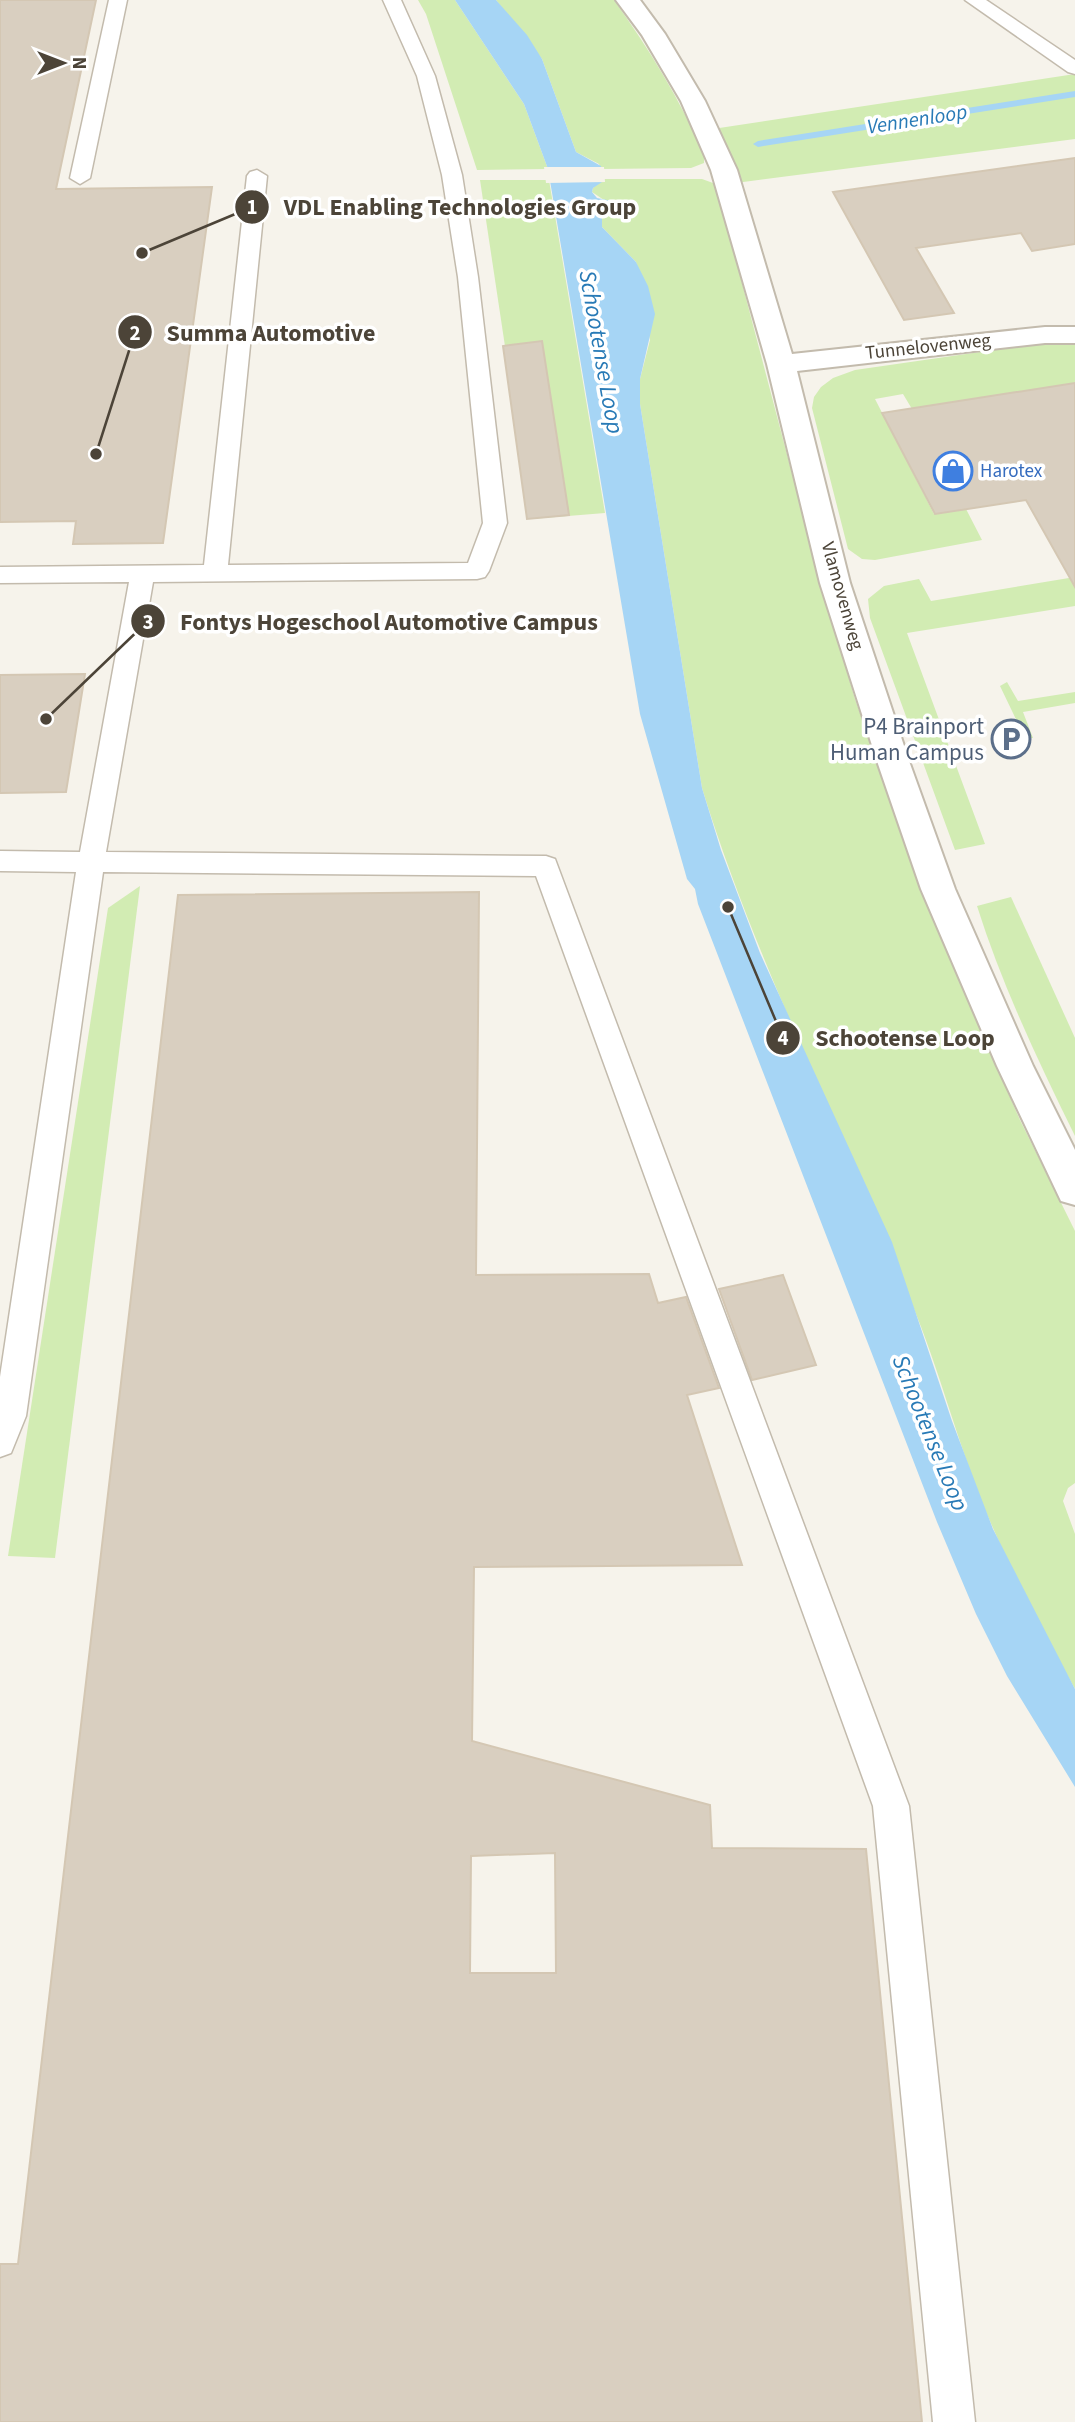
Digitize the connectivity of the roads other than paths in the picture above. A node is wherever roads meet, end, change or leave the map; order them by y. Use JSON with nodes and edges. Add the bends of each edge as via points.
{"nodes":[{"id":1,"x":118,"y":0,"type":"edge"},
{"id":2,"x":392,"y":0,"type":"edge"},
{"id":3,"x":628,"y":0,"type":"edge"},
{"id":4,"x":974,"y":0,"type":"edge"},
{"id":5,"x":1075,"y":68,"type":"edge"},
{"id":6,"x":257,"y":176,"type":"dead end"},
{"id":7,"x":80,"y":178,"type":"dead end"},
{"id":8,"x":1075,"y":335,"type":"edge"},
{"id":9,"x":781,"y":364,"type":"junction"},
{"id":10,"x":215,"y":574,"type":"junction"},
{"id":11,"x":0,"y":575,"type":"edge"},
{"id":12,"x":142,"y":575,"type":"junction"},
{"id":13,"x":0,"y":861,"type":"edge"},
{"id":14,"x":92,"y":862,"type":"junction"},
{"id":15,"x":1075,"y":1189,"type":"edge"},
{"id":16,"x":0,"y":1442,"type":"edge"},
{"id":17,"x":954,"y":2422,"type":"edge"}],
"edges":[{"from":1,"to":7,"type":"lane"},
{"from":2,"to":10,"type":"lane","via":[[426,76],[452,175],[481,379],[495,523],[477,571]]},
{"from":3,"to":9,"type":"street","name":"Vlamovenweg","via":[[693,101],[724,170]]},
{"from":4,"to":5,"type":"lane"},
{"from":6,"to":10,"type":"lane"},
{"from":8,"to":9,"type":"street","name":"Tunnelovenweg"},
{"from":9,"to":15,"type":"street","name":"Vlamovenweg","via":[[835,583],[938,889]]},
{"from":10,"to":12,"type":"lane"},
{"from":11,"to":12,"type":"lane"},
{"from":12,"to":14,"type":"lane"},
{"from":13,"to":14,"type":"lane"},
{"from":14,"to":16,"type":"lane","via":[[9,1416]]},
{"from":14,"to":17,"type":"lane","via":[[546,866],[891,1806]]}]}
